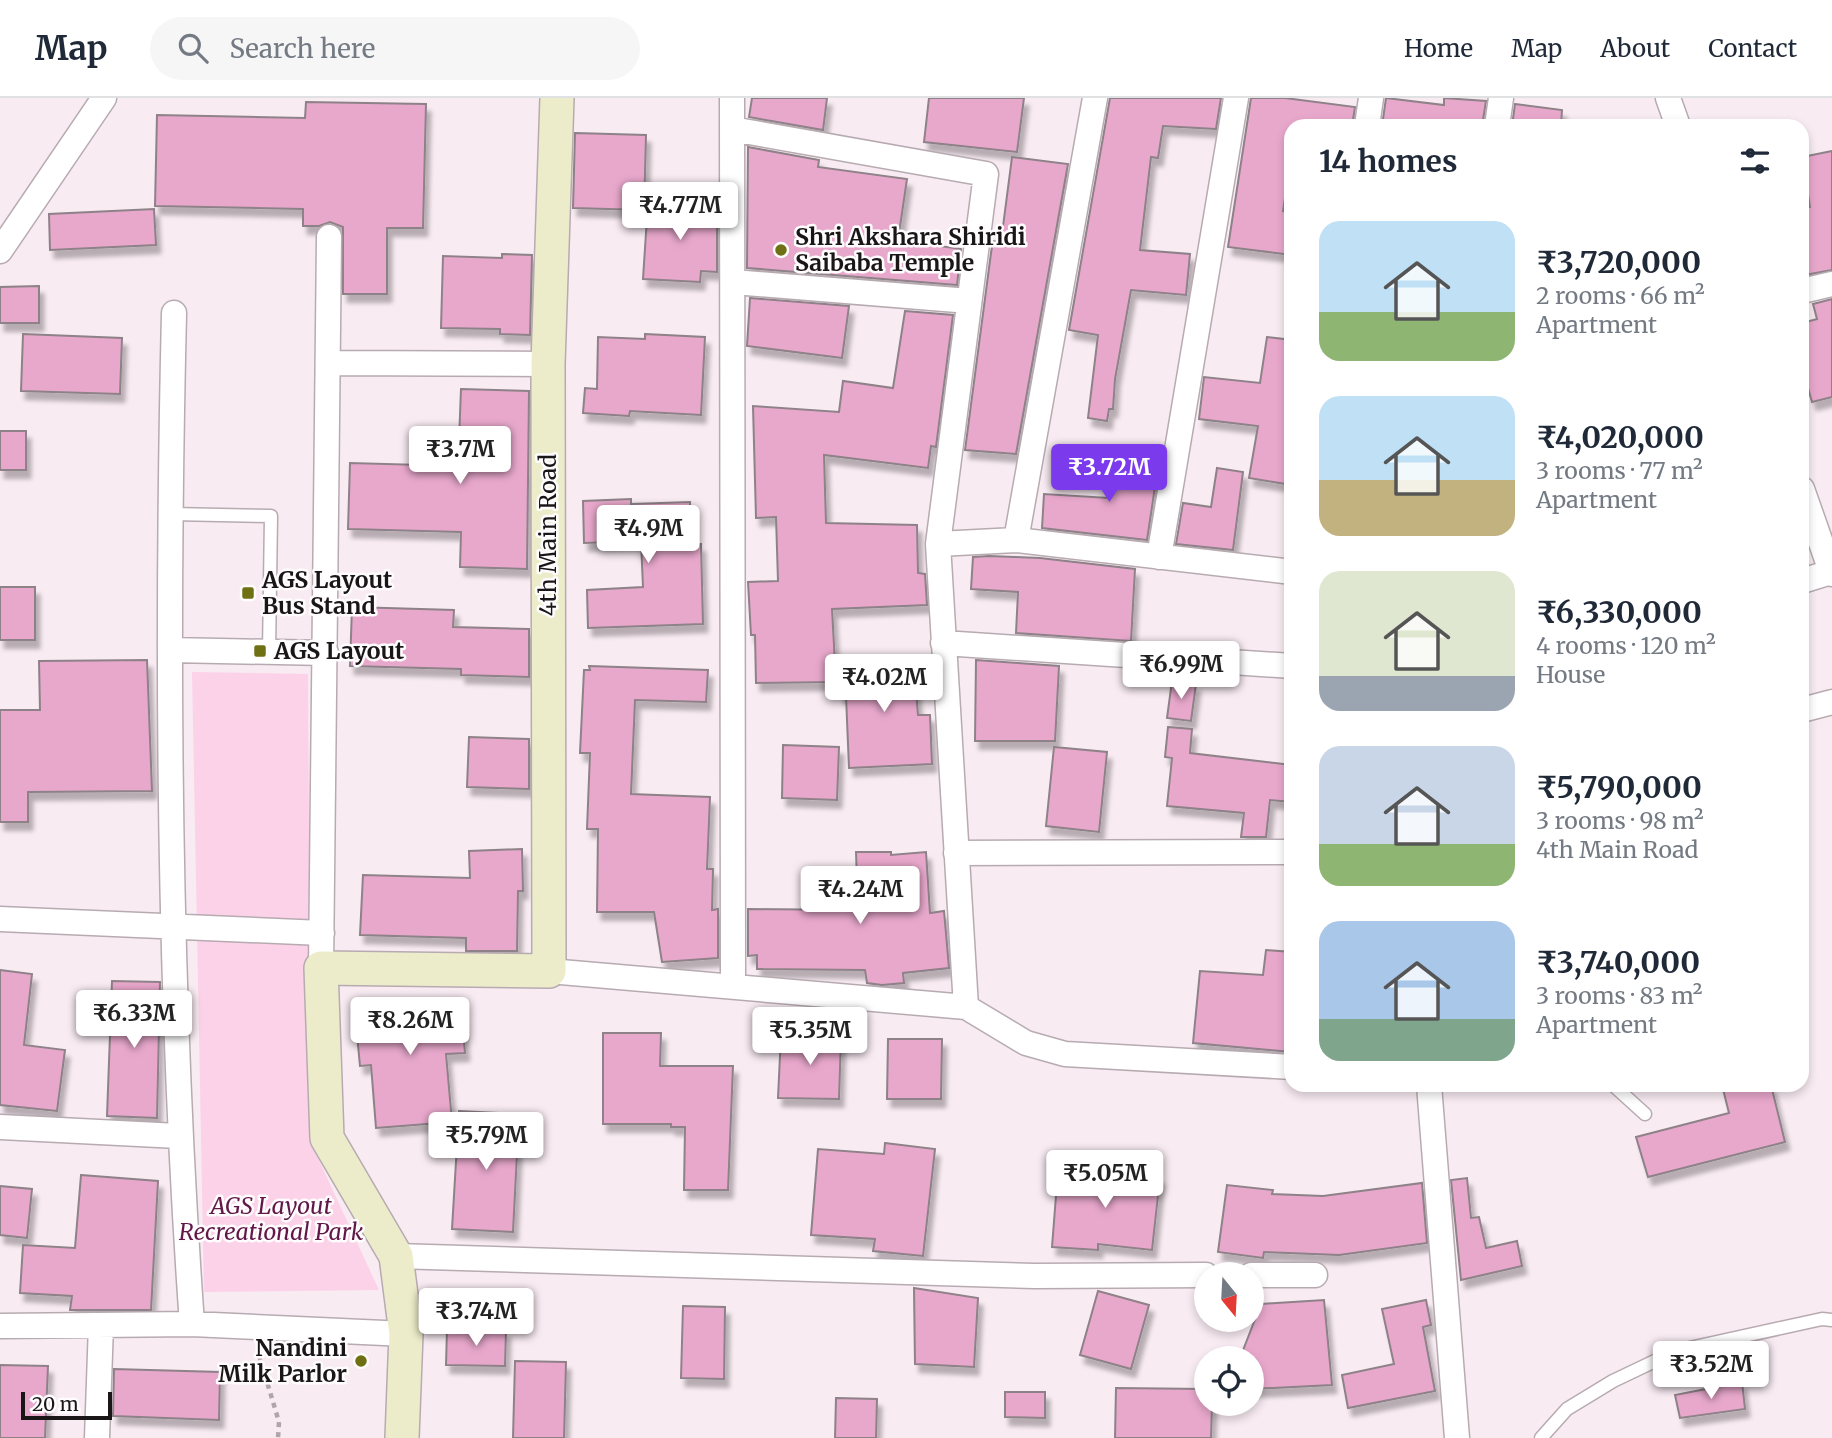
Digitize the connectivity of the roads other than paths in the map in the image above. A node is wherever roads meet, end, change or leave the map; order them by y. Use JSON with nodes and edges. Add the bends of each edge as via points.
{"nodes":[{"id":1,"x":104,"y":98,"type":"edge"},
{"id":2,"x":557,"y":98,"type":"edge"},
{"id":3,"x":732,"y":98,"type":"edge"},
{"id":4,"x":1095,"y":98,"type":"edge"},
{"id":5,"x":1236,"y":98,"type":"edge"},
{"id":6,"x":1371,"y":98,"type":"edge"},
{"id":7,"x":1500,"y":98,"type":"edge"},
{"id":8,"x":1668,"y":98,"type":"edge"},
{"id":9,"x":1368,"y":119,"type":"edge"},
{"id":10,"x":1498,"y":119,"type":"edge"},
{"id":11,"x":1676,"y":119,"type":"edge"},
{"id":12,"x":732,"y":129,"type":"junction"},
{"id":13,"x":329,"y":237,"type":"dead end"},
{"id":14,"x":0,"y":251,"type":"edge"},
{"id":15,"x":733,"y":282,"type":"junction"},
{"id":16,"x":1832,"y":284,"type":"edge"},
{"id":17,"x":1809,"y":289,"type":"edge"},
{"id":18,"x":969,"y":301,"type":"junction"},
{"id":19,"x":174,"y":313,"type":"dead end"},
{"id":20,"x":329,"y":363,"type":"junction"},
{"id":21,"x":548,"y":364,"type":"junction"},
{"id":22,"x":1809,"y":509,"type":"edge"},
{"id":23,"x":172,"y":514,"type":"junction"},
{"id":24,"x":1016,"y":540,"type":"junction"},
{"id":25,"x":938,"y":544,"type":"junction"},
{"id":26,"x":1159,"y":557,"type":"junction"},
{"id":27,"x":1284,"y":571,"type":"edge"},
{"id":28,"x":1832,"y":573,"type":"edge"},
{"id":29,"x":1809,"y":579,"type":"edge"},
{"id":30,"x":943,"y":643,"type":"junction"},
{"id":31,"x":170,"y":650,"type":"junction"},
{"id":32,"x":269,"y":652,"type":"junction"},
{"id":33,"x":326,"y":653,"type":"junction"},
{"id":34,"x":1284,"y":665,"type":"edge"},
{"id":35,"x":1832,"y":702,"type":"edge"},
{"id":36,"x":1809,"y":708,"type":"edge"},
{"id":37,"x":1284,"y":852,"type":"edge"},
{"id":38,"x":956,"y":853,"type":"junction"},
{"id":39,"x":0,"y":919,"type":"edge"},
{"id":40,"x":175,"y":929,"type":"junction"},
{"id":41,"x":322,"y":933,"type":"junction"},
{"id":42,"x":321,"y":968,"type":"junction"},
{"id":43,"x":549,"y":971,"type":"junction"},
{"id":44,"x":733,"y":985,"type":"junction"},
{"id":45,"x":966,"y":1007,"type":"junction"},
{"id":46,"x":1284,"y":1067,"type":"edge"},
{"id":47,"x":1430,"y":1092,"type":"edge"},
{"id":48,"x":1620,"y":1092,"type":"edge"},
{"id":49,"x":1645,"y":1114,"type":"dead end"},
{"id":50,"x":0,"y":1127,"type":"edge"},
{"id":51,"x":178,"y":1136,"type":"junction"},
{"id":52,"x":396,"y":1256,"type":"junction"},
{"id":53,"x":1194,"y":1275,"type":"edge"},
{"id":54,"x":1264,"y":1275,"type":"edge"},
{"id":55,"x":1315,"y":1275,"type":"dead end"},
{"id":56,"x":1832,"y":1320,"type":"edge"},
{"id":57,"x":192,"y":1324,"type":"junction"},
{"id":58,"x":101,"y":1325,"type":"junction"},
{"id":59,"x":0,"y":1326,"type":"edge"},
{"id":60,"x":406,"y":1334,"type":"junction"},
{"id":61,"x":97,"y":1438,"type":"edge"},
{"id":62,"x":402,"y":1438,"type":"edge"},
{"id":63,"x":1457,"y":1438,"type":"edge"},
{"id":64,"x":1541,"y":1438,"type":"edge"}],
"edges":[{"from":1,"to":14,"type":"street"},
{"from":2,"to":21,"type":"street","name":"4th Main Road"},
{"from":3,"to":12,"type":"street"},
{"from":4,"to":24,"type":"street"},
{"from":5,"to":26,"type":"street"},
{"from":6,"to":9,"type":"street"},
{"from":7,"to":10,"type":"street"},
{"from":8,"to":11,"type":"street"},
{"from":12,"to":15,"type":"street"},
{"from":12,"to":18,"type":"street","via":[[986,174]]},
{"from":13,"to":20,"type":"street"},
{"from":15,"to":18,"type":"street"},
{"from":15,"to":44,"type":"street"},
{"from":16,"to":17,"type":"street"},
{"from":18,"to":25,"type":"street"},
{"from":19,"to":23,"type":"street"},
{"from":20,"to":21,"type":"street"},
{"from":20,"to":33,"type":"street"},
{"from":21,"to":43,"type":"street","name":"4th Main Road"},
{"from":22,"to":28,"type":"street"},
{"from":23,"to":31,"type":"street"},
{"from":23,"to":32,"type":"lane","via":[[271,516]]},
{"from":24,"to":25,"type":"street"},
{"from":24,"to":26,"type":"street"},
{"from":25,"to":30,"type":"street"},
{"from":26,"to":27,"type":"street"},
{"from":28,"to":29,"type":"street"},
{"from":30,"to":34,"type":"street"},
{"from":30,"to":38,"type":"street"},
{"from":31,"to":32,"type":"street"},
{"from":31,"to":40,"type":"street"},
{"from":32,"to":33,"type":"street"},
{"from":33,"to":41,"type":"street"},
{"from":35,"to":36,"type":"street"},
{"from":37,"to":38,"type":"street"},
{"from":38,"to":45,"type":"street"},
{"from":39,"to":40,"type":"street"},
{"from":40,"to":41,"type":"street"},
{"from":40,"to":51,"type":"street"},
{"from":41,"to":42,"type":"street"},
{"from":42,"to":43,"type":"street"},
{"from":42,"to":52,"type":"street","via":[[327,1138]]},
{"from":43,"to":44,"type":"street"},
{"from":44,"to":45,"type":"street"},
{"from":45,"to":46,"type":"street","via":[[1026,1043],[1065,1054]]},
{"from":47,"to":63,"type":"street"},
{"from":48,"to":49,"type":"lane"},
{"from":50,"to":51,"type":"street"},
{"from":51,"to":57,"type":"street"},
{"from":52,"to":53,"type":"street","via":[[1035,1276]]},
{"from":52,"to":60,"type":"street"},
{"from":54,"to":55,"type":"street"},
{"from":56,"to":64,"type":"lane","via":[[1676,1351],[1567,1409]]},
{"from":57,"to":58,"type":"street"},
{"from":57,"to":60,"type":"street"},
{"from":58,"to":59,"type":"street"},
{"from":58,"to":61,"type":"street"},
{"from":60,"to":62,"type":"street"}]}
